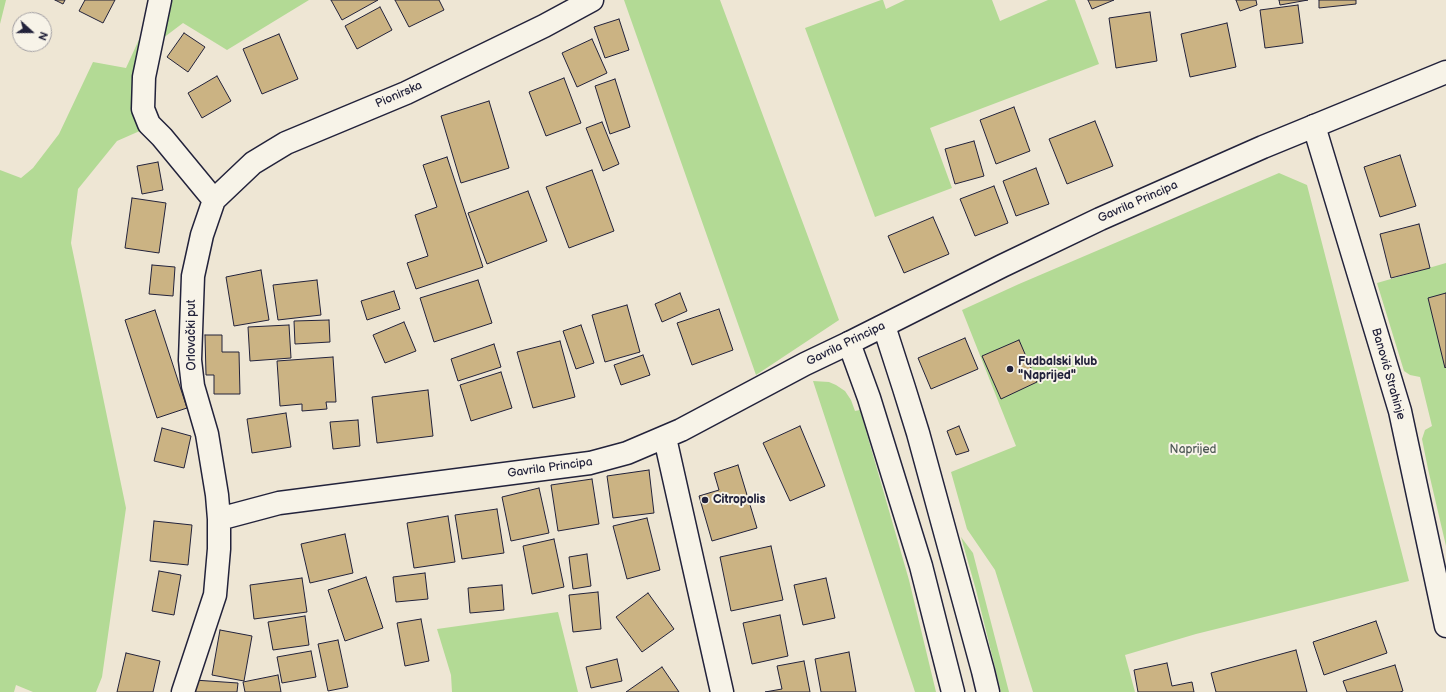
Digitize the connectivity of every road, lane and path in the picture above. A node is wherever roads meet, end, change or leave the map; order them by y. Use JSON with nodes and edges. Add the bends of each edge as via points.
{"nodes":[{"id":1,"x":160,"y":0,"type":"edge"},
{"id":2,"x":592,"y":0,"type":"edge"},
{"id":3,"x":1446,"y":72,"type":"edge"},
{"id":4,"x":1314,"y":126,"type":"junction"},
{"id":5,"x":214,"y":200,"type":"junction"},
{"id":6,"x":884,"y":326,"type":"junction"},
{"id":7,"x":849,"y":344,"type":"junction"},
{"id":8,"x":665,"y":438,"type":"junction"},
{"id":9,"x":219,"y":519,"type":"junction"},
{"id":10,"x":1446,"y":626,"type":"edge"},
{"id":11,"x":183,"y":692,"type":"edge"},
{"id":12,"x":722,"y":692,"type":"edge"},
{"id":13,"x":952,"y":692,"type":"edge"},
{"id":14,"x":988,"y":692,"type":"edge"}],
"edges":[{"from":1,"to":5,"type":"street","via":[[144,77],[143,109],[149,124]]},
{"from":2,"to":5,"type":"street","name":"Pionirska","via":[[544,26],[406,92],[286,143],[253,163]]},
{"from":3,"to":4,"type":"street","name":"Gavrila Principa"},
{"from":4,"to":6,"type":"street","name":"Gavrila Principa","via":[[1100,219]]},
{"from":4,"to":10,"type":"street","name":"Banović Strahinje","via":[[1400,411]]},
{"from":5,"to":9,"type":"street","name":"Orlovački put","via":[[202,235],[193,276],[190,360],[193,386],[207,434]]},
{"from":6,"to":7,"type":"street","name":"Gavrila Principa"},
{"from":6,"to":14,"type":"street","via":[[922,448]]},
{"from":7,"to":8,"type":"street","name":"Gavrila Principa","via":[[805,364]]},
{"from":7,"to":13,"type":"street","via":[[869,398],[920,566]]},
{"from":8,"to":9,"type":"street","name":"Gavrila Principa","via":[[627,453],[590,463],[279,503]]},
{"from":8,"to":12,"type":"street"},
{"from":9,"to":11,"type":"street","name":"Orlovački put","via":[[215,595]]}]}
